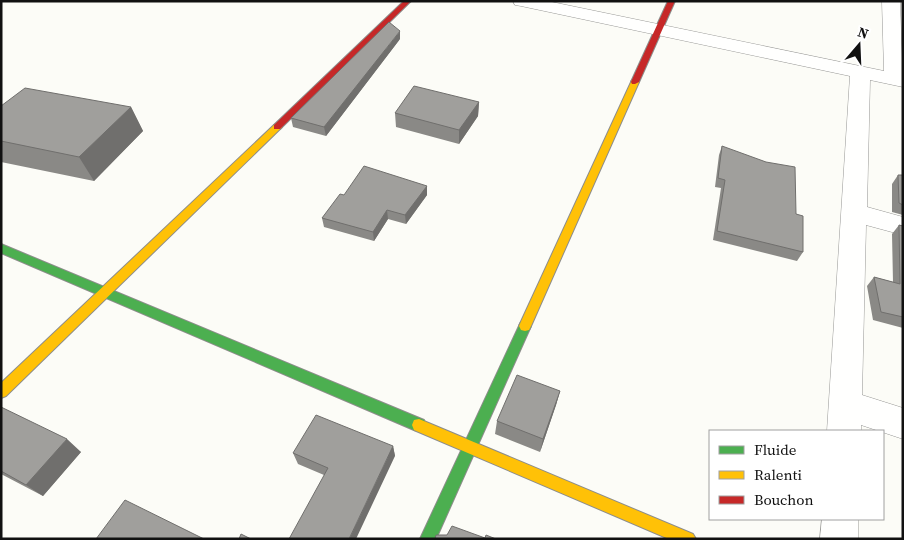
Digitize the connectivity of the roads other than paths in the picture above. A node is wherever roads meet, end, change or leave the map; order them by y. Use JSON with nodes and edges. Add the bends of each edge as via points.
{"nodes":[{"id":1,"x":408,"y":1,"type":"edge"},
{"id":2,"x":521,"y":1,"type":"edge"},
{"id":3,"x":672,"y":1,"type":"edge"},
{"id":4,"x":891,"y":1,"type":"edge"},
{"id":5,"x":659,"y":30,"type":"junction"},
{"id":6,"x":860,"y":72,"type":"junction"},
{"id":7,"x":898,"y":80,"type":"edge"},
{"id":8,"x":854,"y":213,"type":"junction"},
{"id":9,"x":903,"y":226,"type":"edge"},
{"id":10,"x":1,"y":248,"type":"edge"},
{"id":11,"x":105,"y":292,"type":"junction"},
{"id":12,"x":1,"y":392,"type":"edge"},
{"id":13,"x":845,"y":418,"type":"edge"},
{"id":14,"x":903,"y":424,"type":"edge"},
{"id":15,"x":470,"y":447,"type":"junction"},
{"id":16,"x":840,"y":520,"type":"edge"},
{"id":17,"x":428,"y":539,"type":"edge"},
{"id":18,"x":688,"y":539,"type":"edge"},
{"id":19,"x":839,"y":539,"type":"edge"}],
"edges":[{"from":1,"to":11,"type":"street"},
{"from":2,"to":5,"type":"street"},
{"from":3,"to":5,"type":"street"},
{"from":4,"to":7,"type":"street"},
{"from":5,"to":6,"type":"street"},
{"from":5,"to":15,"type":"street"},
{"from":6,"to":7,"type":"street"},
{"from":6,"to":8,"type":"street"},
{"from":8,"to":9,"type":"street"},
{"from":8,"to":13,"type":"street"},
{"from":10,"to":11,"type":"street"},
{"from":11,"to":12,"type":"street"},
{"from":11,"to":15,"type":"street"},
{"from":13,"to":14,"type":"street"},
{"from":15,"to":17,"type":"street"},
{"from":15,"to":18,"type":"street"},
{"from":16,"to":19,"type":"street"}]}
